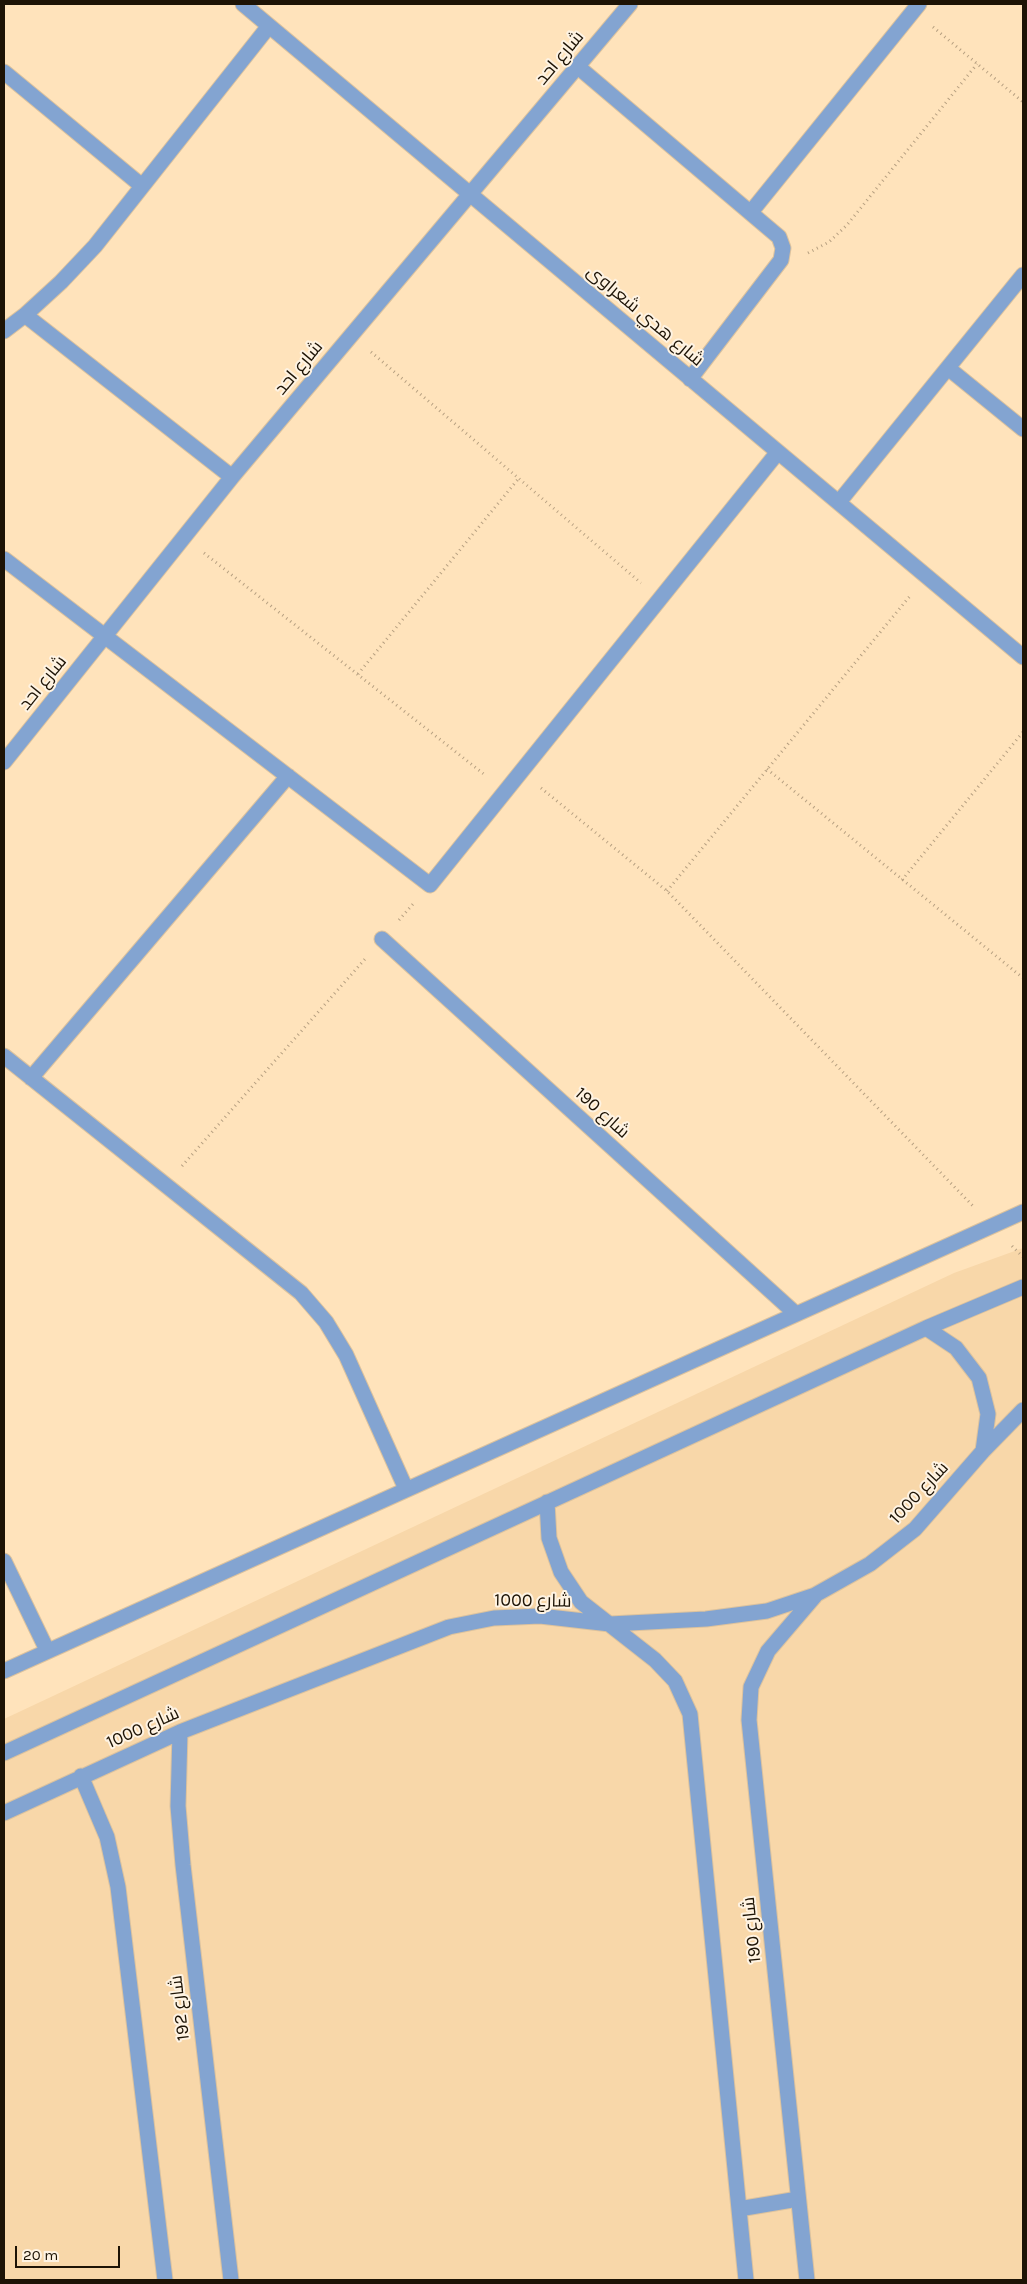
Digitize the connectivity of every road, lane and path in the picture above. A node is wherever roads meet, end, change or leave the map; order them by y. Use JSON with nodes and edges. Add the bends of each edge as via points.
{"nodes":[{"id":1,"x":243,"y":4,"type":"edge"},
{"id":2,"x":630,"y":4,"type":"edge"},
{"id":3,"x":916,"y":7,"type":"edge"},
{"id":4,"x":270,"y":26,"type":"junction"},
{"id":5,"x":977,"y":64,"type":"junction"},
{"id":6,"x":577,"y":66,"type":"junction"},
{"id":7,"x":4,"y":72,"type":"edge"},
{"id":8,"x":1023,"y":102,"type":"edge"},
{"id":9,"x":142,"y":186,"type":"junction"},
{"id":10,"x":470,"y":194,"type":"junction"},
{"id":11,"x":751,"y":212,"type":"junction"},
{"id":12,"x":781,"y":260,"type":"junction"},
{"id":13,"x":1023,"y":275,"type":"edge"},
{"id":14,"x":25,"y":316,"type":"junction"},
{"id":15,"x":4,"y":331,"type":"edge"},
{"id":16,"x":352,"y":335,"type":"junction"},
{"id":17,"x":948,"y":368,"type":"junction"},
{"id":18,"x":690,"y":378,"type":"junction"},
{"id":19,"x":1023,"y":429,"type":"edge"},
{"id":20,"x":778,"y":452,"type":"junction"},
{"id":21,"x":232,"y":477,"type":"junction"},
{"id":22,"x":519,"y":478,"type":"junction"},
{"id":23,"x":839,"y":502,"type":"junction"},
{"id":24,"x":184,"y":537,"type":"junction"},
{"id":25,"x":4,"y":559,"type":"edge"},
{"id":26,"x":926,"y":576,"type":"junction"},
{"id":27,"x":661,"y":600,"type":"junction"},
{"id":28,"x":105,"y":636,"type":"junction"},
{"id":29,"x":1023,"y":657,"type":"edge"},
{"id":30,"x":358,"y":674,"type":"junction"},
{"id":31,"x":1023,"y":732,"type":"edge"},
{"id":32,"x":4,"y":762,"type":"edge"},
{"id":33,"x":767,"y":770,"type":"junction"},
{"id":34,"x":522,"y":772,"type":"junction"},
{"id":35,"x":288,"y":776,"type":"junction"},
{"id":36,"x":506,"y":791,"type":"junction"},
{"id":37,"x":902,"y":880,"type":"junction"},
{"id":38,"x":430,"y":885,"type":"junction"},
{"id":39,"x":667,"y":891,"type":"junction"},
{"id":40,"x":382,"y":939,"type":"junction"},
{"id":41,"x":1023,"y":978,"type":"edge"},
{"id":42,"x":4,"y":1056,"type":"edge"},
{"id":43,"x":31,"y":1078,"type":"junction"},
{"id":44,"x":166,"y":1185,"type":"junction"},
{"id":45,"x":1023,"y":1212,"type":"edge"},
{"id":46,"x":992,"y":1226,"type":"junction"},
{"id":47,"x":1023,"y":1257,"type":"edge"},
{"id":48,"x":1023,"y":1287,"type":"edge"},
{"id":49,"x":796,"y":1314,"type":"junction"},
{"id":50,"x":926,"y":1328,"type":"junction"},
{"id":51,"x":1023,"y":1410,"type":"edge"},
{"id":52,"x":983,"y":1451,"type":"junction"},
{"id":53,"x":406,"y":1489,"type":"junction"},
{"id":54,"x":547,"y":1502,"type":"junction"},
{"id":55,"x":4,"y":1561,"type":"edge"},
{"id":56,"x":815,"y":1595,"type":"junction"},
{"id":57,"x":610,"y":1624,"type":"junction"},
{"id":58,"x":47,"y":1650,"type":"junction"},
{"id":59,"x":4,"y":1671,"type":"edge"},
{"id":60,"x":180,"y":1732,"type":"junction"},
{"id":61,"x":4,"y":1753,"type":"edge"},
{"id":62,"x":81,"y":1776,"type":"junction"},
{"id":63,"x":4,"y":1813,"type":"edge"},
{"id":64,"x":798,"y":2199,"type":"junction"},
{"id":65,"x":739,"y":2209,"type":"junction"},
{"id":66,"x":165,"y":2280,"type":"edge"},
{"id":67,"x":231,"y":2280,"type":"edge"},
{"id":68,"x":746,"y":2280,"type":"edge"},
{"id":69,"x":807,"y":2280,"type":"edge"}],
"edges":[{"from":1,"to":4,"type":"street","name":"شارع هدي شعراوى"},
{"from":2,"to":6,"type":"street","name":"شارع احد"},
{"from":3,"to":5,"type":"path"},
{"from":3,"to":11,"type":"street"},
{"from":4,"to":9,"type":"street"},
{"from":4,"to":10,"type":"street","name":"شارع هدي شعراوى"},
{"from":5,"to":8,"type":"path"},
{"from":5,"to":12,"type":"path","via":[[848,225],[806,254]]},
{"from":6,"to":10,"type":"street","name":"شارع احد"},
{"from":6,"to":11,"type":"street"},
{"from":7,"to":9,"type":"street"},
{"from":9,"to":14,"type":"street","via":[[94,246]]},
{"from":10,"to":16,"type":"street","name":"شارع احد"},
{"from":10,"to":18,"type":"street","name":"شارع هدي شعراوى"},
{"from":11,"to":12,"type":"street","via":[[779,237],[783,248]]},
{"from":12,"to":18,"type":"street"},
{"from":13,"to":17,"type":"street"},
{"from":14,"to":15,"type":"street"},
{"from":14,"to":21,"type":"street"},
{"from":16,"to":21,"type":"street","name":"شارع احد"},
{"from":16,"to":22,"type":"path"},
{"from":17,"to":19,"type":"street"},
{"from":17,"to":23,"type":"street"},
{"from":18,"to":20,"type":"street","name":"شارع هدي شعراوى"},
{"from":20,"to":23,"type":"street","name":"شارع هدي شعراوى"},
{"from":20,"to":27,"type":"street"},
{"from":21,"to":24,"type":"street","name":"شارع احد"},
{"from":22,"to":27,"type":"path"},
{"from":22,"to":30,"type":"path"},
{"from":23,"to":26,"type":"street","name":"شارع هدي شعراوى"},
{"from":24,"to":28,"type":"street","name":"شارع احد"},
{"from":24,"to":30,"type":"path"},
{"from":25,"to":28,"type":"street"},
{"from":26,"to":29,"type":"street","name":"شارع هدي شعراوى"},
{"from":26,"to":33,"type":"path"},
{"from":27,"to":34,"type":"street"},
{"from":28,"to":32,"type":"street","name":"شارع احد"},
{"from":28,"to":35,"type":"street"},
{"from":30,"to":36,"type":"path"},
{"from":31,"to":37,"type":"path"},
{"from":33,"to":37,"type":"path"},
{"from":33,"to":39,"type":"path"},
{"from":34,"to":36,"type":"street"},
{"from":34,"to":39,"type":"path"},
{"from":35,"to":38,"type":"street"},
{"from":35,"to":43,"type":"street"},
{"from":36,"to":38,"type":"street"},
{"from":37,"to":41,"type":"path"},
{"from":38,"to":40,"type":"path"},
{"from":39,"to":46,"type":"path"},
{"from":40,"to":44,"type":"path"},
{"from":40,"to":49,"type":"street","name":"شارع 190"},
{"from":42,"to":43,"type":"street"},
{"from":43,"to":44,"type":"street"},
{"from":44,"to":53,"type":"street","via":[[301,1293],[326,1322],[346,1355]]},
{"from":45,"to":46,"type":"street"},
{"from":46,"to":47,"type":"path"},
{"from":46,"to":49,"type":"street"},
{"from":48,"to":50,"type":"street","name":"شارع 1000"},
{"from":49,"to":53,"type":"street"},
{"from":50,"to":52,"type":"street","via":[[956,1348],[979,1378],[988,1414]]},
{"from":50,"to":54,"type":"street","name":"شارع 1000"},
{"from":51,"to":52,"type":"street","name":"شارع 1000"},
{"from":52,"to":56,"type":"street","name":"شارع 1000","via":[[915,1529],[870,1564]]},
{"from":53,"to":58,"type":"street"},
{"from":54,"to":57,"type":"street","via":[[549,1538],[561,1572],[581,1602]]},
{"from":54,"to":61,"type":"street","name":"شارع 1000"},
{"from":55,"to":58,"type":"street"},
{"from":56,"to":57,"type":"street","name":"شارع 1000","via":[[767,1611],[715,1618]]},
{"from":56,"to":64,"type":"street","name":"شارع 190","via":[[768,1651],[751,1688],[749,1720]]},
{"from":57,"to":60,"type":"street","name":"شارع 1000","via":[[540,1616],[494,1618],[449,1627]]},
{"from":57,"to":65,"type":"street","via":[[655,1660],[675,1681],[690,1714]]},
{"from":58,"to":59,"type":"street"},
{"from":60,"to":62,"type":"street","name":"شارع 1000"},
{"from":60,"to":67,"type":"street","name":"شارع 192","via":[[178,1806],[183,1865]]},
{"from":62,"to":63,"type":"street","name":"شارع 1000"},
{"from":62,"to":66,"type":"street","via":[[107,1837],[118,1887]]},
{"from":64,"to":65,"type":"street"},
{"from":64,"to":69,"type":"street","name":"شارع 190"},
{"from":65,"to":68,"type":"street"}]}
